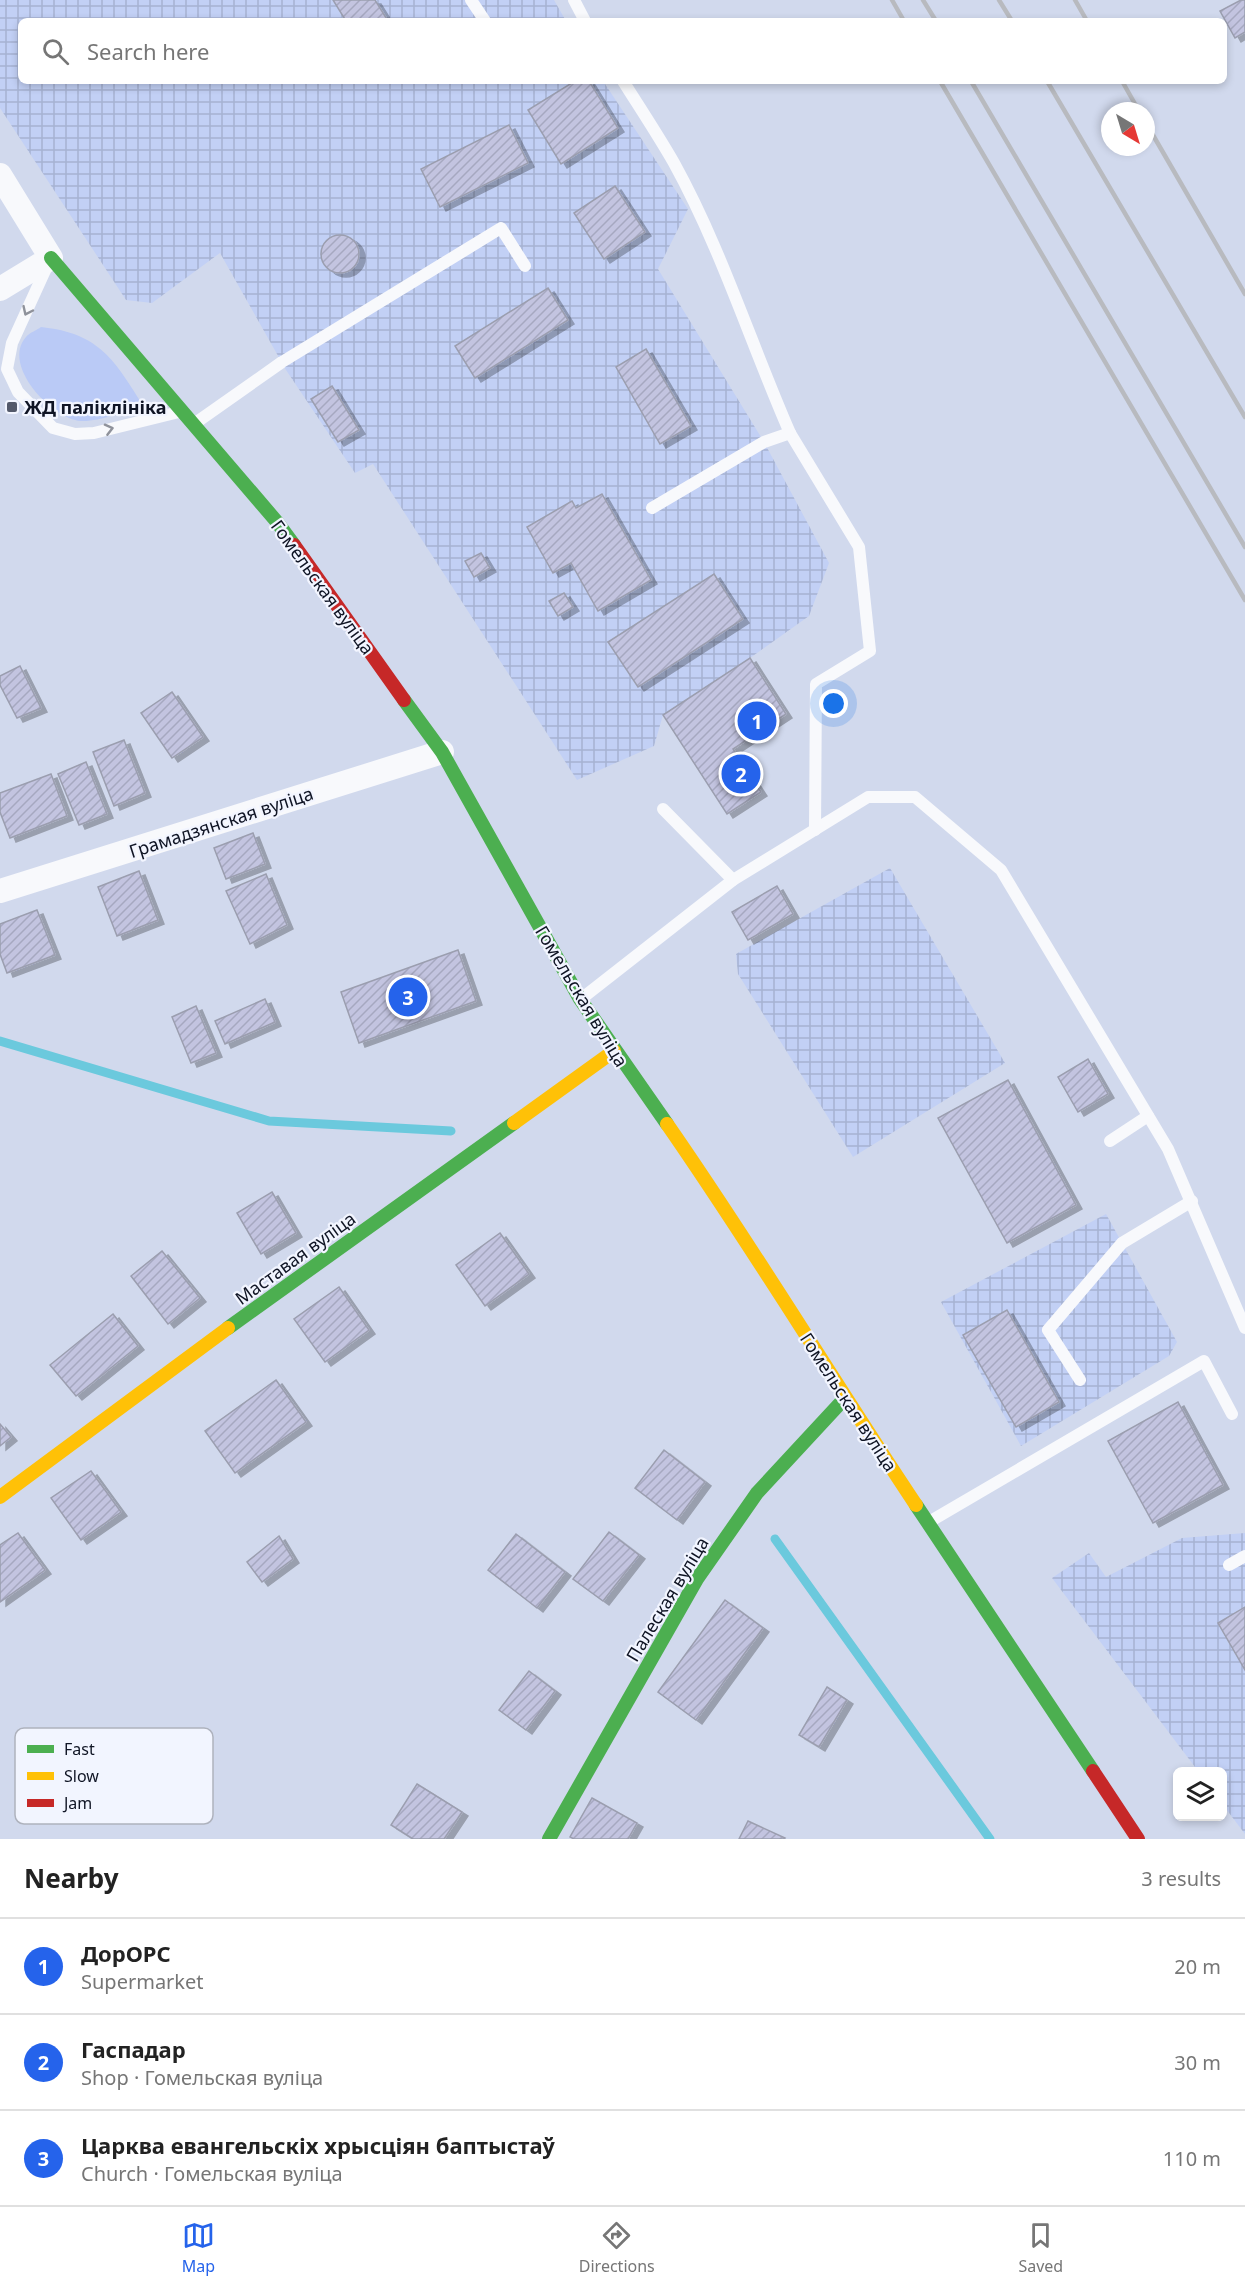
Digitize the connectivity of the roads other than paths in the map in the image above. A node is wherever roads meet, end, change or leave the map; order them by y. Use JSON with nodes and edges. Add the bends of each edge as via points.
{"nodes":[{"id":1,"x":471,"y":0,"type":"edge"},
{"id":2,"x":574,"y":0,"type":"edge"},
{"id":3,"x":483,"y":18,"type":"edge"},
{"id":4,"x":583,"y":18,"type":"edge"},
{"id":5,"x":625,"y":84,"type":"edge"},
{"id":6,"x":0,"y":175,"type":"edge"},
{"id":7,"x":51,"y":258,"type":"junction"},
{"id":8,"x":525,"y":266,"type":"dead end"},
{"id":9,"x":0,"y":289,"type":"edge"},
{"id":10,"x":182,"y":411,"type":"junction"},
{"id":11,"x":193,"y":424,"type":"junction"},
{"id":12,"x":790,"y":433,"type":"junction"},
{"id":13,"x":652,"y":508,"type":"dead end"},
{"id":14,"x":442,"y":752,"type":"junction"},
{"id":15,"x":663,"y":809,"type":"dead end"},
{"id":16,"x":815,"y":830,"type":"junction"},
{"id":17,"x":733,"y":880,"type":"junction"},
{"id":18,"x":0,"y":891,"type":"edge"},
{"id":19,"x":580,"y":999,"type":"junction"},
{"id":20,"x":614,"y":1051,"type":"junction"},
{"id":21,"x":1148,"y":1116,"type":"junction"},
{"id":22,"x":1110,"y":1141,"type":"dead end"},
{"id":23,"x":1192,"y":1201,"type":"junction"},
{"id":24,"x":1245,"y":1328,"type":"edge"},
{"id":25,"x":1080,"y":1380,"type":"dead end"},
{"id":26,"x":844,"y":1398,"type":"junction"},
{"id":27,"x":1232,"y":1414,"type":"dead end"},
{"id":28,"x":0,"y":1497,"type":"edge"},
{"id":29,"x":928,"y":1522,"type":"junction"},
{"id":30,"x":1245,"y":1556,"type":"edge"},
{"id":31,"x":1228,"y":1565,"type":"dead end"},
{"id":32,"x":549,"y":1839,"type":"edge"},
{"id":33,"x":1138,"y":1839,"type":"edge"}],
"edges":[{"from":1,"to":3,"type":"lane"},
{"from":2,"to":4,"type":"lane"},
{"from":5,"to":12,"type":"lane","via":[[674,163],[714,246]]},
{"from":6,"to":7,"type":"street","name":"Гомельская вуліца"},
{"from":7,"to":9,"type":"street"},
{"from":7,"to":10,"type":"street","name":"Гомельская вуліца"},
{"from":7,"to":10,"type":"lane","one_way":true,"via":[[12,343],[7,369],[18,392],[53,428],[75,434],[94,433]]},
{"from":8,"to":11,"type":"lane","via":[[501,228],[282,362]]},
{"from":10,"to":11,"type":"street","name":"Гомельская вуліца"},
{"from":11,"to":14,"type":"street","name":"Гомельская вуліца","via":[[277,522]]},
{"from":12,"to":13,"type":"lane","via":[[764,442]]},
{"from":12,"to":16,"type":"lane","via":[[859,547],[870,651],[816,684]]},
{"from":14,"to":18,"type":"street","name":"Грамадзянская вуліца"},
{"from":14,"to":19,"type":"street","name":"Гомельская вуліца"},
{"from":15,"to":17,"type":"lane"},
{"from":16,"to":17,"type":"lane"},
{"from":16,"to":21,"type":"lane","via":[[868,797],[915,797],[1001,870]]},
{"from":17,"to":19,"type":"lane"},
{"from":19,"to":20,"type":"street","name":"Гомельская вуліца"},
{"from":20,"to":26,"type":"street","name":"Гомельская вуліца","via":[[730,1214]]},
{"from":20,"to":28,"type":"street","name":"Маставая вуліца","via":[[114,1410]]},
{"from":21,"to":22,"type":"lane"},
{"from":21,"to":23,"type":"lane"},
{"from":23,"to":24,"type":"lane"},
{"from":23,"to":25,"type":"lane","via":[[1122,1243],[1048,1330]]},
{"from":26,"to":29,"type":"street","name":"Гомельская вуліца"},
{"from":26,"to":32,"type":"street","name":"Палеская вуліца","via":[[757,1493],[697,1579]]},
{"from":27,"to":29,"type":"lane","via":[[1204,1361]]},
{"from":29,"to":33,"type":"street","name":"Гомельская вуліца"},
{"from":30,"to":31,"type":"lane"}]}
